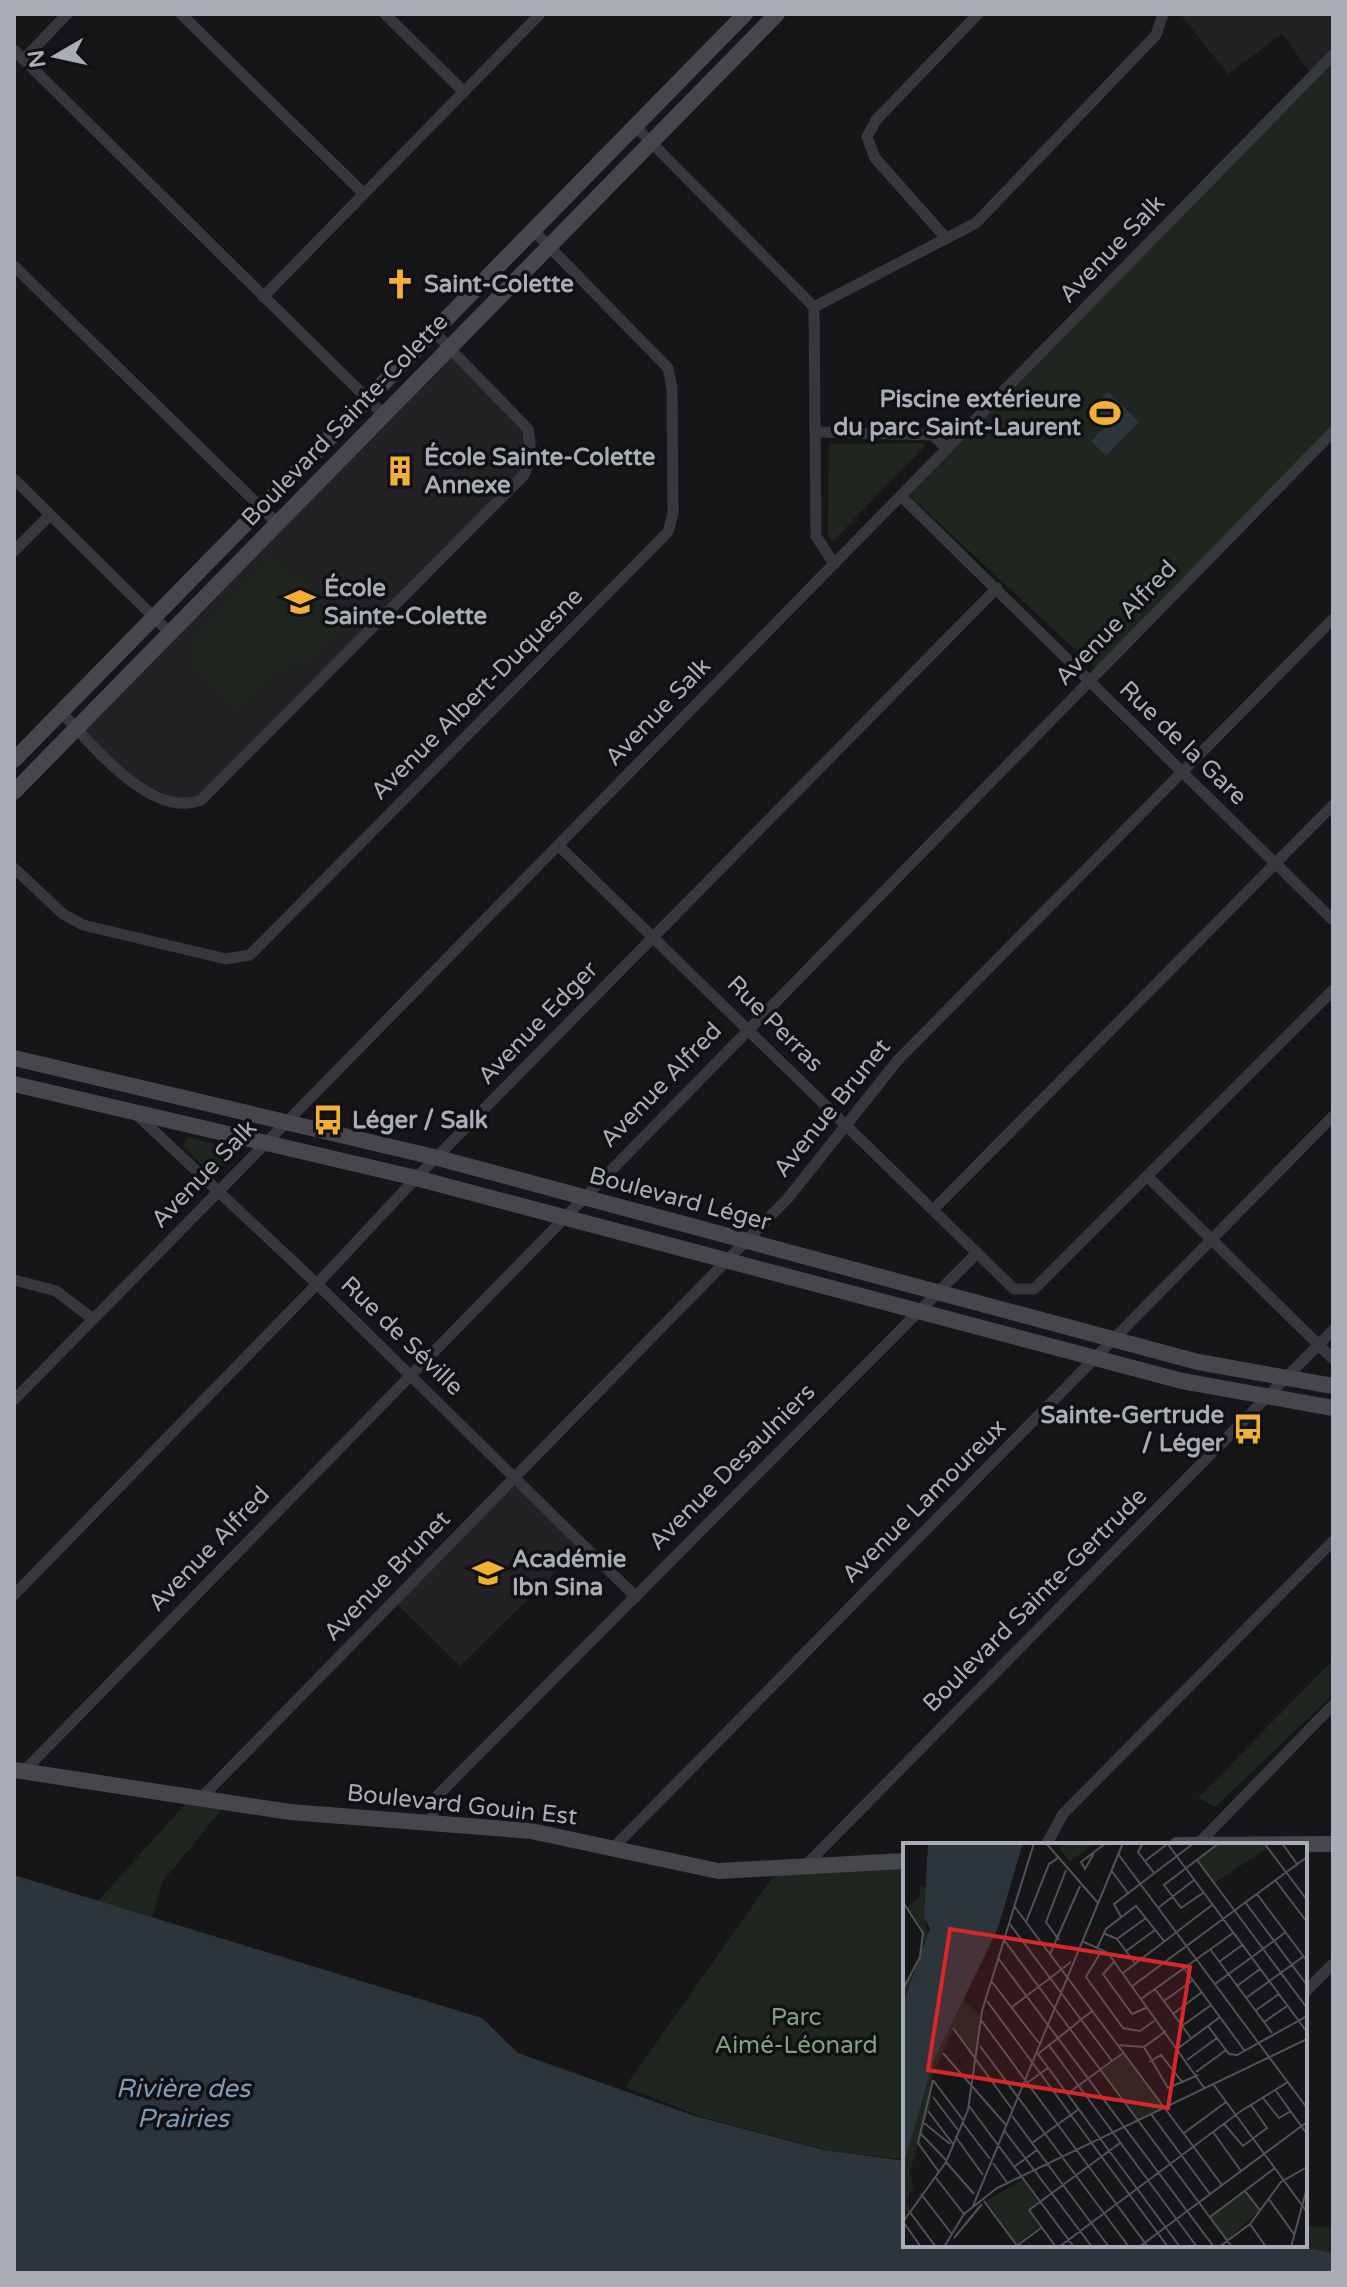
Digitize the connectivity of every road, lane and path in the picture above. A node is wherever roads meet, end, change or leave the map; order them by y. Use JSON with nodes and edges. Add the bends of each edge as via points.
{"nodes":[{"id":1,"x":67,"y":14,"type":"edge"},
{"id":2,"x":181,"y":14,"type":"edge"},
{"id":3,"x":385,"y":14,"type":"edge"},
{"id":4,"x":540,"y":14,"type":"edge"},
{"id":5,"x":745,"y":14,"type":"edge"},
{"id":6,"x":777,"y":14,"type":"edge"},
{"id":7,"x":978,"y":14,"type":"edge"},
{"id":8,"x":1163,"y":14,"type":"edge"},
{"id":9,"x":14,"y":50,"type":"edge"},
{"id":10,"x":1333,"y":55,"type":"edge"},
{"id":11,"x":24,"y":59,"type":"junction"},
{"id":12,"x":464,"y":92,"type":"junction"},
{"id":13,"x":635,"y":126,"type":"junction"},
{"id":14,"x":653,"y":141,"type":"junction"},
{"id":15,"x":363,"y":193,"type":"junction"},
{"id":16,"x":533,"y":230,"type":"junction"},
{"id":17,"x":946,"y":238,"type":"junction"},
{"id":18,"x":549,"y":246,"type":"junction"},
{"id":19,"x":14,"y":266,"type":"edge"},
{"id":20,"x":263,"y":297,"type":"junction"},
{"id":21,"x":814,"y":307,"type":"junction"},
{"id":22,"x":434,"y":332,"type":"junction"},
{"id":23,"x":449,"y":348,"type":"junction"},
{"id":24,"x":368,"y":400,"type":"junction"},
{"id":25,"x":384,"y":415,"type":"junction"},
{"id":26,"x":816,"y":432,"type":"junction"},
{"id":27,"x":1333,"y":432,"type":"edge"},
{"id":28,"x":947,"y":449,"type":"junction"},
{"id":29,"x":14,"y":479,"type":"edge"},
{"id":30,"x":901,"y":496,"type":"junction"},
{"id":31,"x":262,"y":508,"type":"junction"},
{"id":32,"x":50,"y":515,"type":"junction"},
{"id":33,"x":277,"y":523,"type":"junction"},
{"id":34,"x":14,"y":551,"type":"edge"},
{"id":35,"x":834,"y":564,"type":"junction"},
{"id":36,"x":997,"y":588,"type":"junction"},
{"id":37,"x":154,"y":617,"type":"junction"},
{"id":38,"x":1333,"y":619,"type":"edge"},
{"id":39,"x":170,"y":633,"type":"junction"},
{"id":40,"x":1088,"y":682,"type":"junction"},
{"id":41,"x":61,"y":712,"type":"junction"},
{"id":42,"x":77,"y":729,"type":"junction"},
{"id":43,"x":14,"y":760,"type":"edge"},
{"id":44,"x":1182,"y":772,"type":"junction"},
{"id":45,"x":14,"y":792,"type":"edge"},
{"id":46,"x":1333,"y":805,"type":"edge"},
{"id":47,"x":558,"y":845,"type":"junction"},
{"id":48,"x":1275,"y":863,"type":"junction"},
{"id":49,"x":14,"y":868,"type":"edge"},
{"id":50,"x":1333,"y":920,"type":"edge"},
{"id":51,"x":655,"y":935,"type":"junction"},
{"id":52,"x":1333,"y":990,"type":"edge"},
{"id":53,"x":747,"y":1028,"type":"junction"},
{"id":54,"x":14,"y":1058,"type":"edge"},
{"id":55,"x":14,"y":1084,"type":"edge"},
{"id":56,"x":134,"y":1111,"type":"junction"},
{"id":57,"x":1333,"y":1116,"type":"edge"},
{"id":58,"x":286,"y":1122,"type":"junction"},
{"id":59,"x":847,"y":1125,"type":"junction"},
{"id":60,"x":267,"y":1142,"type":"junction"},
{"id":61,"x":438,"y":1158,"type":"junction"},
{"id":62,"x":416,"y":1178,"type":"junction"},
{"id":63,"x":1149,"y":1178,"type":"junction"},
{"id":64,"x":219,"y":1191,"type":"junction"},
{"id":65,"x":582,"y":1198,"type":"junction"},
{"id":66,"x":934,"y":1209,"type":"junction"},
{"id":67,"x":563,"y":1217,"type":"junction"},
{"id":68,"x":1212,"y":1240,"type":"junction"},
{"id":69,"x":746,"y":1241,"type":"junction"},
{"id":70,"x":977,"y":1253,"type":"junction"},
{"id":71,"x":725,"y":1261,"type":"junction"},
{"id":72,"x":14,"y":1280,"type":"edge"},
{"id":73,"x":317,"y":1284,"type":"junction"},
{"id":74,"x":937,"y":1292,"type":"junction"},
{"id":75,"x":916,"y":1312,"type":"junction"},
{"id":76,"x":93,"y":1319,"type":"junction"},
{"id":77,"x":1333,"y":1330,"type":"edge"},
{"id":78,"x":1113,"y":1339,"type":"junction"},
{"id":79,"x":1319,"y":1344,"type":"junction"},
{"id":80,"x":1094,"y":1359,"type":"junction"},
{"id":81,"x":1333,"y":1359,"type":"edge"},
{"id":82,"x":410,"y":1375,"type":"junction"},
{"id":83,"x":1284,"y":1380,"type":"junction"},
{"id":84,"x":1333,"y":1386,"type":"edge"},
{"id":85,"x":1266,"y":1399,"type":"junction"},
{"id":86,"x":14,"y":1400,"type":"edge"},
{"id":87,"x":1333,"y":1408,"type":"edge"},
{"id":88,"x":515,"y":1477,"type":"junction"},
{"id":89,"x":1333,"y":1541,"type":"edge"},
{"id":90,"x":14,"y":1595,"type":"edge"},
{"id":91,"x":636,"y":1597,"type":"junction"},
{"id":92,"x":1333,"y":1705,"type":"edge"},
{"id":93,"x":19,"y":1770,"type":"edge"},
{"id":94,"x":200,"y":1799,"type":"junction"},
{"id":95,"x":431,"y":1822,"type":"junction"},
{"id":96,"x":1047,"y":1843,"type":"edge"},
{"id":97,"x":1200,"y":1843,"type":"edge"},
{"id":98,"x":1307,"y":1844,"type":"edge"},
{"id":99,"x":1333,"y":1844,"type":"edge"},
{"id":100,"x":613,"y":1848,"type":"junction"},
{"id":101,"x":903,"y":1861,"type":"edge"},
{"id":102,"x":803,"y":1868,"type":"junction"},
{"id":103,"x":1333,"y":1964,"type":"edge"},
{"id":104,"x":1307,"y":1990,"type":"edge"}],
"edges":[{"from":1,"to":11,"type":"street"},
{"from":2,"to":15,"type":"street"},
{"from":3,"to":12,"type":"street"},
{"from":4,"to":12,"type":"street"},
{"from":5,"to":13,"type":"street","name":"Boulevard Sainte-Colette"},
{"from":6,"to":14,"type":"street","name":"Boulevard Sainte-Colette"},
{"from":7,"to":17,"type":"street","via":[[876,120],[867,137],[875,158]]},
{"from":8,"to":17,"type":"street","via":[[1156,35],[976,223]]},
{"from":9,"to":11,"type":"street"},
{"from":10,"to":28,"type":"street","name":"Avenue Salk"},
{"from":11,"to":20,"type":"street"},
{"from":12,"to":15,"type":"street"},
{"from":13,"to":14,"type":"street"},
{"from":13,"to":16,"type":"street","name":"Boulevard Sainte-Colette"},
{"from":14,"to":18,"type":"street","name":"Boulevard Sainte-Colette"},
{"from":14,"to":21,"type":"street"},
{"from":15,"to":20,"type":"street"},
{"from":16,"to":18,"type":"street","name":"Avenue Albert-Duquesne"},
{"from":16,"to":22,"type":"street","name":"Boulevard Sainte-Colette"},
{"from":17,"to":21,"type":"street"},
{"from":18,"to":23,"type":"street","name":"Boulevard Sainte-Colette"},
{"from":18,"to":49,"type":"street","name":"Avenue Albert-Duquesne","via":[[668,368],[673,520],[668,532],[250,955],[226,959],[83,925],[63,914]]},
{"from":19,"to":31,"type":"street"},
{"from":20,"to":24,"type":"street"},
{"from":21,"to":26,"type":"street"},
{"from":22,"to":23,"type":"street"},
{"from":22,"to":24,"type":"street","name":"Boulevard Sainte-Colette"},
{"from":23,"to":25,"type":"street","name":"Boulevard Sainte-Colette"},
{"from":23,"to":42,"type":"street","via":[[528,429],[531,457],[524,475],[201,800],[176,803],[144,791]]},
{"from":24,"to":25,"type":"street"},
{"from":24,"to":31,"type":"street","name":"Boulevard Sainte-Colette"},
{"from":25,"to":33,"type":"street","name":"Boulevard Sainte-Colette"},
{"from":26,"to":28,"type":"street","via":[[933,435]]},
{"from":26,"to":35,"type":"street","via":[[816,536]]},
{"from":27,"to":40,"type":"street","name":"Avenue Alfred"},
{"from":28,"to":30,"type":"street","name":"Avenue Salk"},
{"from":29,"to":32,"type":"street"},
{"from":30,"to":35,"type":"street","name":"Avenue Salk"},
{"from":30,"to":36,"type":"street","name":"Rue de la Gare"},
{"from":31,"to":33,"type":"street"},
{"from":31,"to":37,"type":"street","name":"Boulevard Sainte-Colette"},
{"from":32,"to":34,"type":"street"},
{"from":32,"to":37,"type":"street"},
{"from":33,"to":39,"type":"street","name":"Boulevard Sainte-Colette"},
{"from":35,"to":47,"type":"street","name":"Avenue Salk"},
{"from":36,"to":40,"type":"street","name":"Rue de la Gare"},
{"from":36,"to":51,"type":"street","name":"Avenue Edger"},
{"from":37,"to":39,"type":"street"},
{"from":37,"to":41,"type":"street","name":"Boulevard Sainte-Colette"},
{"from":38,"to":44,"type":"street","name":"Avenue Brunet"},
{"from":39,"to":42,"type":"street","name":"Boulevard Sainte-Colette"},
{"from":40,"to":44,"type":"street","name":"Rue de la Gare"},
{"from":40,"to":53,"type":"street","name":"Avenue Alfred"},
{"from":41,"to":42,"type":"street"},
{"from":41,"to":43,"type":"street","name":"Boulevard Sainte-Colette"},
{"from":42,"to":45,"type":"street","name":"Boulevard Sainte-Colette"},
{"from":44,"to":48,"type":"street","name":"Rue de la Gare"},
{"from":44,"to":59,"type":"street","name":"Avenue Brunet","via":[[898,1060]]},
{"from":46,"to":48,"type":"street"},
{"from":47,"to":51,"type":"street","name":"Rue Perras"},
{"from":47,"to":58,"type":"street","name":"Avenue Salk"},
{"from":48,"to":50,"type":"street","name":"Rue de la Gare"},
{"from":48,"to":66,"type":"street"},
{"from":51,"to":53,"type":"street","name":"Rue Perras"},
{"from":51,"to":61,"type":"street","name":"Avenue Edger"},
{"from":52,"to":63,"type":"street"},
{"from":53,"to":59,"type":"street","name":"Rue Perras"},
{"from":53,"to":65,"type":"street","name":"Avenue Alfred"},
{"from":54,"to":58,"type":"street","name":"Boulevard Léger"},
{"from":55,"to":56,"type":"street","name":"Boulevard Léger"},
{"from":56,"to":60,"type":"street","name":"Boulevard Léger"},
{"from":56,"to":64,"type":"street","name":"Rue de Séville"},
{"from":57,"to":68,"type":"street","name":"Avenue Lamoureux"},
{"from":58,"to":60,"type":"street","name":"Avenue Salk"},
{"from":58,"to":61,"type":"street","name":"Boulevard Léger"},
{"from":59,"to":66,"type":"street","name":"Rue Perras"},
{"from":59,"to":69,"type":"street","name":"Avenue Brunet"},
{"from":60,"to":62,"type":"street","name":"Boulevard Léger"},
{"from":60,"to":64,"type":"street","name":"Avenue Salk"},
{"from":61,"to":62,"type":"street","name":"Avenue Edger"},
{"from":61,"to":65,"type":"street","name":"Boulevard Léger"},
{"from":62,"to":67,"type":"street","name":"Boulevard Léger"},
{"from":62,"to":73,"type":"street","name":"Avenue Edger"},
{"from":63,"to":68,"type":"street"},
{"from":63,"to":70,"type":"street","name":"Rue Perras","via":[[1034,1289],[1014,1289]]},
{"from":64,"to":73,"type":"street","name":"Rue de Séville"},
{"from":64,"to":76,"type":"street","name":"Avenue Salk"},
{"from":65,"to":67,"type":"street","name":"Avenue Alfred"},
{"from":65,"to":69,"type":"street","name":"Boulevard Léger"},
{"from":66,"to":70,"type":"street","name":"Rue Perras"},
{"from":67,"to":71,"type":"street","name":"Boulevard Léger"},
{"from":67,"to":82,"type":"street","name":"Avenue Alfred"},
{"from":68,"to":78,"type":"street","name":"Avenue Lamoureux"},
{"from":68,"to":79,"type":"street"},
{"from":69,"to":71,"type":"street","name":"Avenue Brunet"},
{"from":69,"to":74,"type":"street","name":"Boulevard Léger"},
{"from":70,"to":74,"type":"street","name":"Avenue Desaulniers"},
{"from":71,"to":75,"type":"street","name":"Boulevard Léger"},
{"from":71,"to":88,"type":"street","name":"Avenue Brunet"},
{"from":72,"to":76,"type":"street","via":[[56,1291]]},
{"from":73,"to":82,"type":"street","name":"Rue de Séville"},
{"from":73,"to":90,"type":"street","name":"Avenue Edger"},
{"from":74,"to":75,"type":"street","name":"Avenue Desaulniers"},
{"from":74,"to":78,"type":"street","name":"Boulevard Léger"},
{"from":75,"to":80,"type":"street","name":"Boulevard Léger"},
{"from":75,"to":91,"type":"street","name":"Avenue Desaulniers"},
{"from":76,"to":86,"type":"street","name":"Avenue Salk"},
{"from":77,"to":79,"type":"street","name":"Boulevard Sainte-Gertrude"},
{"from":78,"to":80,"type":"street","name":"Avenue Lamoureux"},
{"from":78,"to":83,"type":"street","name":"Boulevard Léger"},
{"from":79,"to":81,"type":"street"},
{"from":79,"to":83,"type":"street","name":"Boulevard Sainte-Gertrude"},
{"from":80,"to":85,"type":"street","name":"Boulevard Léger"},
{"from":80,"to":100,"type":"street","name":"Avenue Lamoureux"},
{"from":82,"to":88,"type":"street","name":"Rue de Séville"},
{"from":82,"to":93,"type":"street","name":"Avenue Alfred"},
{"from":83,"to":84,"type":"street","name":"Boulevard Léger"},
{"from":83,"to":85,"type":"street","name":"Boulevard Sainte-Gertrude"},
{"from":85,"to":87,"type":"street","name":"Boulevard Léger"},
{"from":85,"to":102,"type":"street","name":"Boulevard Sainte-Gertrude"},
{"from":88,"to":91,"type":"street","name":"Rue de Séville"},
{"from":88,"to":94,"type":"street","name":"Avenue Brunet"},
{"from":89,"to":96,"type":"street","via":[[1063,1814]]},
{"from":91,"to":95,"type":"street","name":"Avenue Desaulniers","via":[[438,1795]]},
{"from":92,"to":97,"type":"street"},
{"from":93,"to":94,"type":"street","name":"Boulevard Gouin Est"},
{"from":94,"to":95,"type":"street","name":"Boulevard Gouin Est","via":[[290,1812]]},
{"from":95,"to":100,"type":"street","name":"Boulevard Gouin Est","via":[[531,1831]]},
{"from":98,"to":99,"type":"street"},
{"from":100,"to":102,"type":"street","name":"Boulevard Gouin Est","via":[[718,1871]]},
{"from":101,"to":102,"type":"street","name":"Boulevard Gouin Est"},
{"from":103,"to":104,"type":"street"}]}
